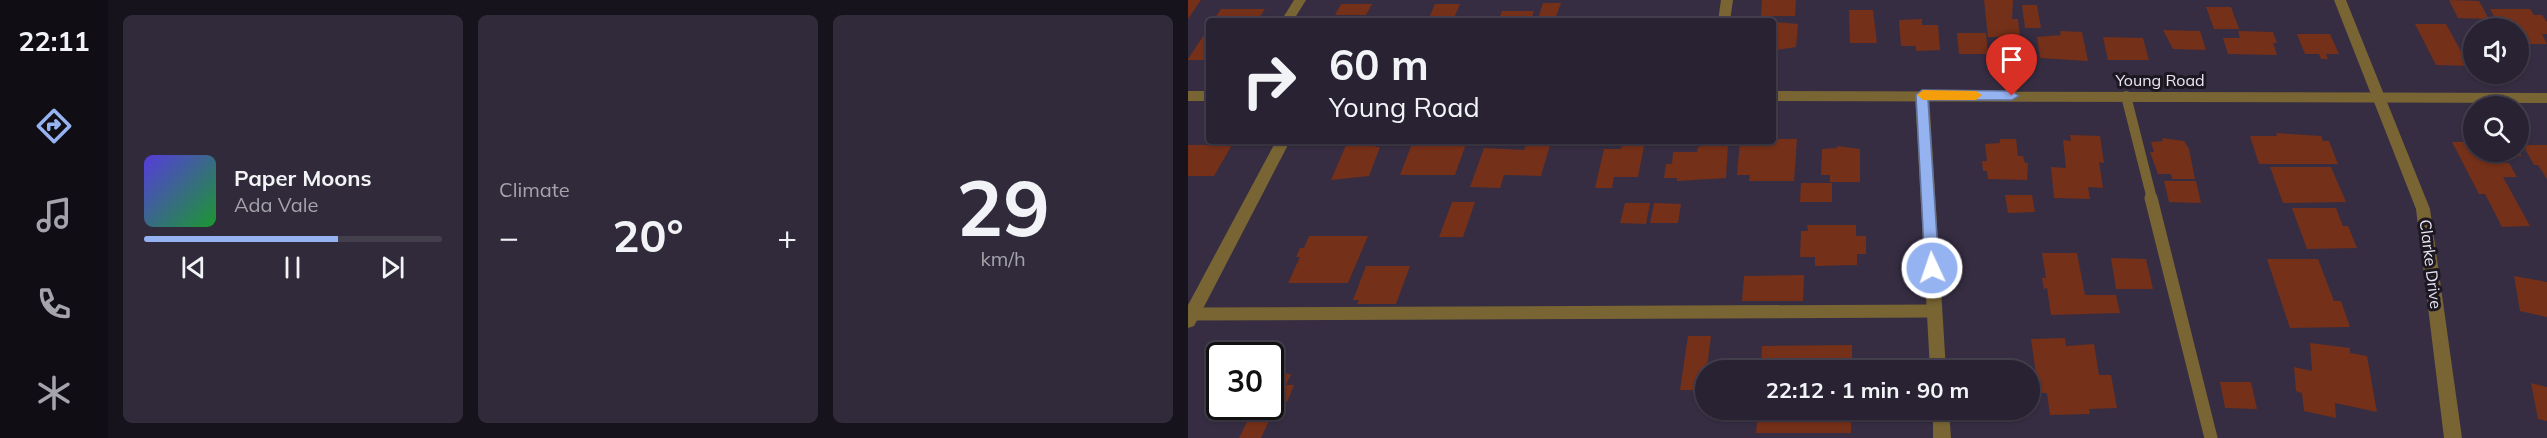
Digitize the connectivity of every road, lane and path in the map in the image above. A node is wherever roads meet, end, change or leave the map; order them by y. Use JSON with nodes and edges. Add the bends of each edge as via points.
{"nodes":[{"id":1,"x":1300,"y":0,"type":"edge"},
{"id":2,"x":1726,"y":0,"type":"edge"},
{"id":3,"x":2340,"y":0,"type":"edge"},
{"id":4,"x":1289,"y":18,"type":"edge"},
{"id":5,"x":1724,"y":18,"type":"edge"},
{"id":6,"x":1922,"y":95,"type":"junction"},
{"id":7,"x":1188,"y":96,"type":"edge"},
{"id":8,"x":1206,"y":96,"type":"edge"},
{"id":9,"x":1776,"y":96,"type":"edge"},
{"id":10,"x":2126,"y":96,"type":"junction"},
{"id":11,"x":2377,"y":97,"type":"junction"},
{"id":12,"x":2547,"y":98,"type":"edge"},
{"id":13,"x":1281,"y":144,"type":"edge"},
{"id":14,"x":1935,"y":311,"type":"junction"},
{"id":15,"x":1190,"y":317,"type":"edge"},
{"id":16,"x":1937,"y":360,"type":"edge"},
{"id":17,"x":1941,"y":420,"type":"edge"},
{"id":18,"x":1942,"y":438,"type":"edge"},
{"id":19,"x":2211,"y":438,"type":"edge"},
{"id":20,"x":2453,"y":438,"type":"edge"}],
"edges":[{"from":1,"to":4,"type":"street"},
{"from":2,"to":5,"type":"street"},
{"from":3,"to":11,"type":"street","name":"Clarke Drive"},
{"from":6,"to":9,"type":"street","name":"Young Road"},
{"from":6,"to":10,"type":"street","name":"Young Road"},
{"from":6,"to":14,"type":"street"},
{"from":7,"to":8,"type":"street"},
{"from":10,"to":11,"type":"street","name":"Young Road"},
{"from":10,"to":19,"type":"lane"},
{"from":11,"to":12,"type":"street","name":"Young Road"},
{"from":11,"to":20,"type":"street","name":"Clarke Drive","via":[[2423,209]]},
{"from":13,"to":15,"type":"street"},
{"from":14,"to":15,"type":"lane"},
{"from":14,"to":16,"type":"street"},
{"from":17,"to":18,"type":"street"}]}
